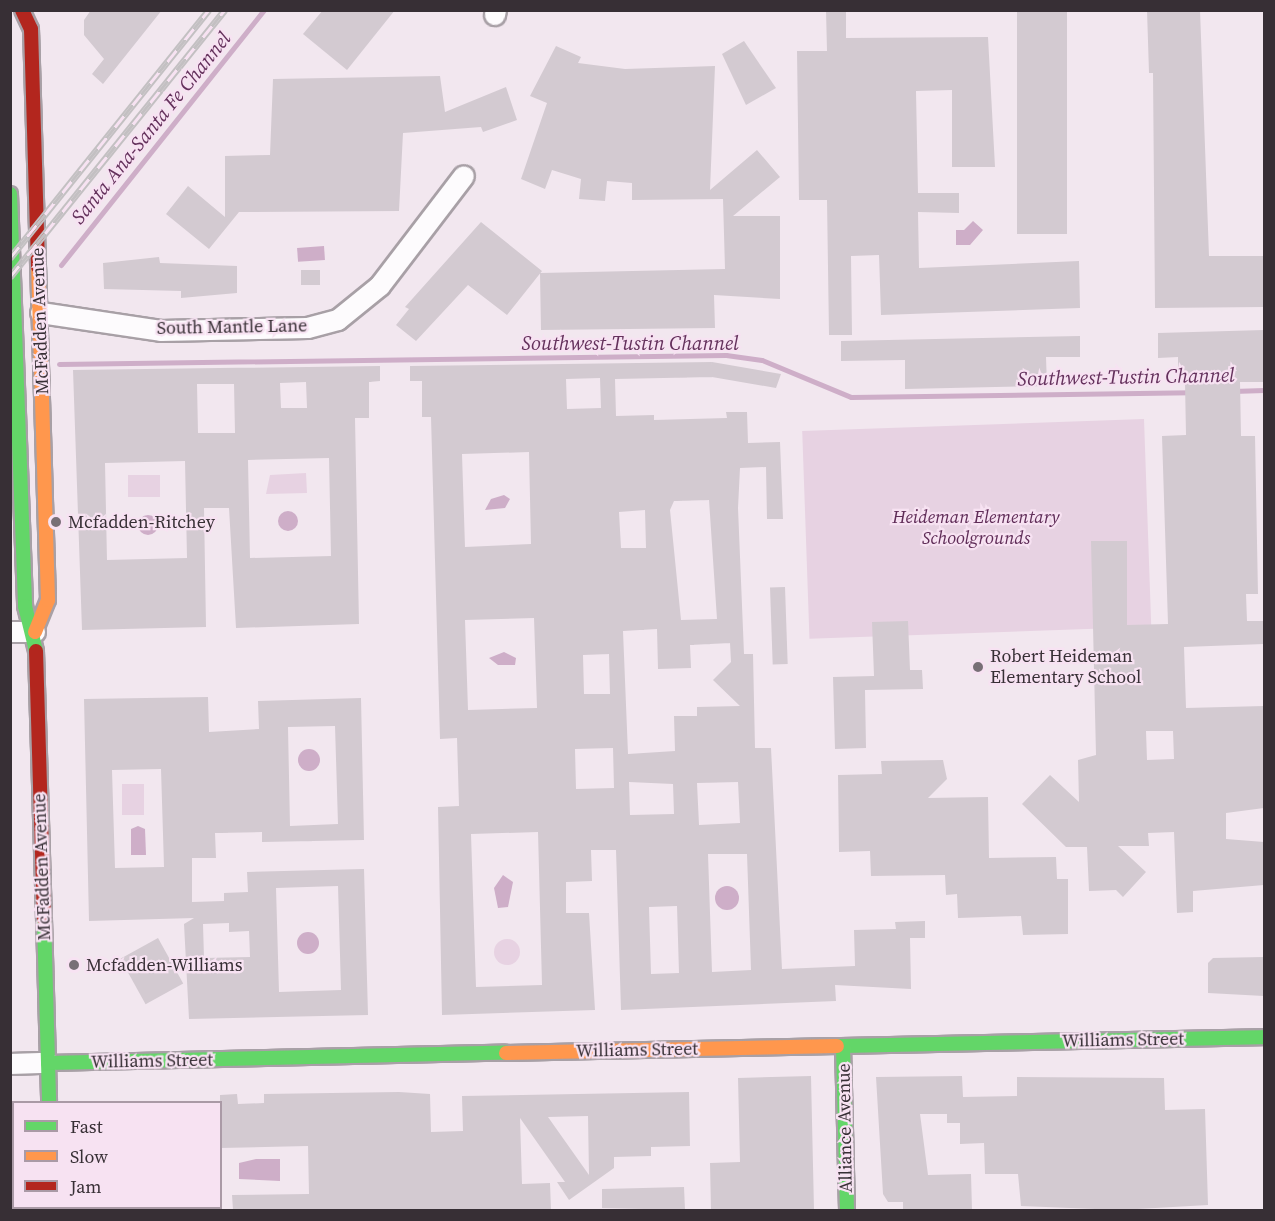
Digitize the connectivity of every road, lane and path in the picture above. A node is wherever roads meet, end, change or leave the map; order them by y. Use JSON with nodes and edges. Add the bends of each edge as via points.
{"nodes":[{"id":1,"x":16,"y":10,"type":"edge"},
{"id":2,"x":22,"y":10,"type":"edge"},
{"id":3,"x":10,"y":20,"type":"edge"},
{"id":4,"x":464,"y":176,"type":"dead end"},
{"id":5,"x":10,"y":194,"type":"edge"},
{"id":6,"x":41,"y":313,"type":"junction"},
{"id":7,"x":10,"y":632,"type":"edge"},
{"id":8,"x":35,"y":632,"type":"junction"},
{"id":9,"x":1264,"y":1037,"type":"edge"},
{"id":10,"x":843,"y":1046,"type":"junction"},
{"id":11,"x":48,"y":1063,"type":"junction"},
{"id":12,"x":10,"y":1064,"type":"edge"},
{"id":13,"x":49,"y":1101,"type":"edge"},
{"id":14,"x":847,"y":1210,"type":"edge"}],
"edges":[{"from":1,"to":3,"type":"main road"},
{"from":2,"to":6,"type":"main road","name":"McFadden Avenue","via":[[32,29]]},
{"from":4,"to":6,"type":"street","name":"South Mantle Lane","via":[[380,286],[338,320],[308,328],[161,331]]},
{"from":5,"to":8,"type":"main road","name":"McFadden Avenue","via":[[25,606]]},
{"from":6,"to":8,"type":"main road","name":"McFadden Avenue","via":[[48,604]]},
{"from":7,"to":8,"type":"street"},
{"from":8,"to":11,"type":"main road","name":"McFadden Avenue"},
{"from":9,"to":10,"type":"main road","name":"Williams Street"},
{"from":10,"to":11,"type":"main road","name":"Williams Street"},
{"from":10,"to":14,"type":"main road","name":"Alliance Avenue"},
{"from":11,"to":12,"type":"street","name":"Williams Street"},
{"from":11,"to":13,"type":"main road","name":"McFadden Avenue"}]}
